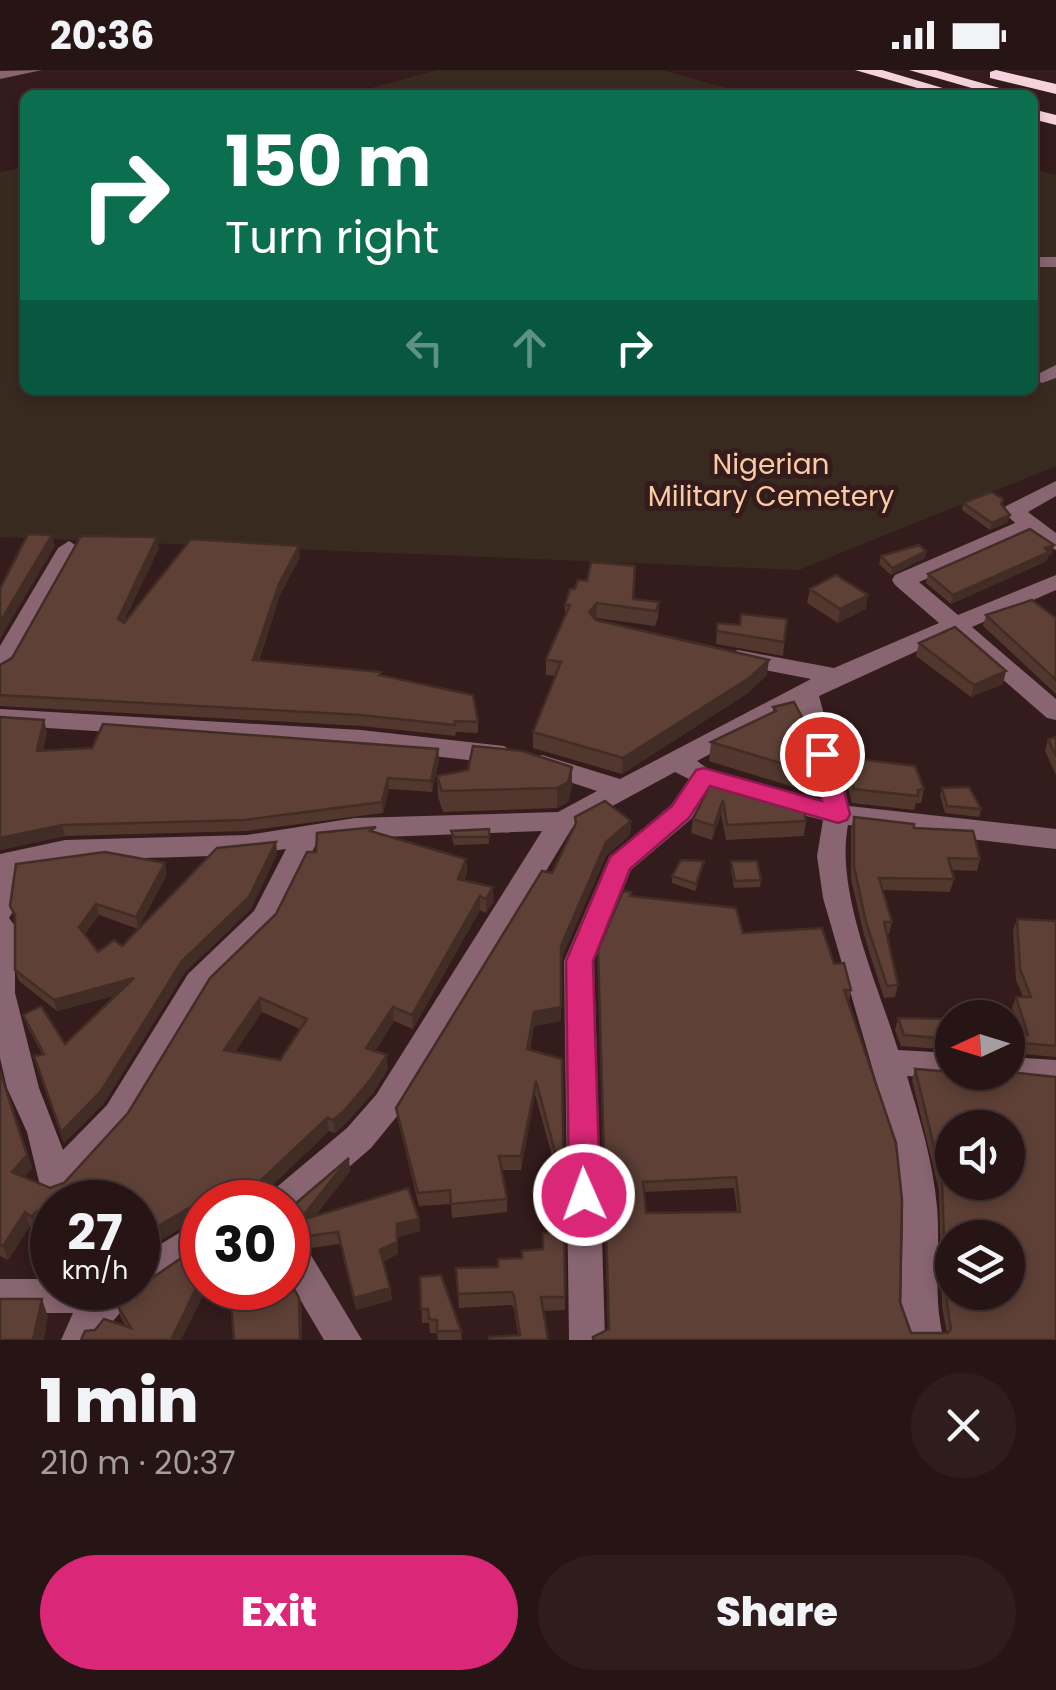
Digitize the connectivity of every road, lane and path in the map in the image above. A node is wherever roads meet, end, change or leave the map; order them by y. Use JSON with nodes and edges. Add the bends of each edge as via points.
{"nodes":[{"id":1,"x":36,"y":70,"type":"edge"},
{"id":2,"x":863,"y":70,"type":"edge"},
{"id":3,"x":916,"y":70,"type":"edge"},
{"id":4,"x":977,"y":70,"type":"edge"},
{"id":5,"x":1032,"y":70,"type":"edge"},
{"id":6,"x":0,"y":75,"type":"edge"},
{"id":7,"x":1056,"y":76,"type":"edge"},
{"id":8,"x":941,"y":90,"type":"edge"},
{"id":9,"x":996,"y":90,"type":"edge"},
{"id":10,"x":1056,"y":90,"type":"edge"},
{"id":11,"x":1056,"y":487,"type":"edge"},
{"id":12,"x":1030,"y":525,"type":"junction"},
{"id":13,"x":1056,"y":544,"type":"edge"},
{"id":14,"x":69,"y":548,"type":"edge"},
{"id":15,"x":1056,"y":582,"type":"edge"},
{"id":16,"x":954,"y":626,"type":"junction"},
{"id":17,"x":706,"y":654,"type":"edge"},
{"id":18,"x":0,"y":667,"type":"edge"},
{"id":19,"x":836,"y":676,"type":"junction"},
{"id":20,"x":806,"y":695,"type":"junction"},
{"id":21,"x":1056,"y":712,"type":"edge"},
{"id":22,"x":0,"y":717,"type":"edge"},
{"id":23,"x":691,"y":769,"type":"junction"},
{"id":24,"x":624,"y":790,"type":"junction"},
{"id":25,"x":838,"y":814,"type":"junction"},
{"id":26,"x":562,"y":822,"type":"junction"},
{"id":27,"x":306,"y":836,"type":"junction"},
{"id":28,"x":1056,"y":838,"type":"edge"},
{"id":29,"x":1,"y":864,"type":"edge"},
{"id":30,"x":0,"y":910,"type":"edge"},
{"id":31,"x":0,"y":926,"type":"edge"},
{"id":32,"x":0,"y":993,"type":"edge"},
{"id":33,"x":885,"y":1062,"type":"junction"},
{"id":34,"x":935,"y":1065,"type":"edge"},
{"id":35,"x":1025,"y":1072,"type":"edge"},
{"id":36,"x":1055,"y":1076,"type":"edge"},
{"id":37,"x":52,"y":1180,"type":"edge"},
{"id":38,"x":65,"y":1180,"type":"edge"},
{"id":39,"x":310,"y":1180,"type":"edge"},
{"id":40,"x":310,"y":1284,"type":"edge"},
{"id":41,"x":30,"y":1294,"type":"edge"},
{"id":42,"x":0,"y":1296,"type":"edge"},
{"id":43,"x":98,"y":1310,"type":"edge"},
{"id":44,"x":80,"y":1340,"type":"edge"},
{"id":45,"x":344,"y":1340,"type":"edge"},
{"id":46,"x":587,"y":1340,"type":"edge"},
{"id":47,"x":926,"y":1340,"type":"edge"}],
"edges":[{"from":1,"to":6,"type":"street"},
{"from":2,"to":8,"type":"highway"},
{"from":3,"to":9,"type":"highway"},
{"from":4,"to":10,"type":"highway"},
{"from":5,"to":7,"type":"highway"},
{"from":11,"to":12,"type":"street","via":[[1014,510]]},
{"from":12,"to":13,"type":"street"},
{"from":12,"to":16,"type":"street","via":[[902,580]]},
{"from":14,"to":18,"type":"street"},
{"from":15,"to":16,"type":"street"},
{"from":16,"to":19,"type":"street"},
{"from":16,"to":21,"type":"street"},
{"from":17,"to":19,"type":"street"},
{"from":19,"to":20,"type":"street"},
{"from":20,"to":23,"type":"street"},
{"from":20,"to":25,"type":"street"},
{"from":22,"to":24,"type":"street","via":[[361,739],[517,756]]},
{"from":23,"to":24,"type":"street"},
{"from":23,"to":25,"type":"street"},
{"from":23,"to":46,"type":"street","via":[[681,812],[619,864],[579,961]]},
{"from":24,"to":26,"type":"street"},
{"from":25,"to":28,"type":"street"},
{"from":25,"to":33,"type":"street","via":[[830,864]]},
{"from":26,"to":27,"type":"street","via":[[355,828]]},
{"from":26,"to":39,"type":"street","via":[[387,1106]]},
{"from":27,"to":29,"type":"street","via":[[211,848],[65,850]]},
{"from":27,"to":38,"type":"street","via":[[265,918],[198,982],[118,1116]]},
{"from":29,"to":30,"type":"street"},
{"from":31,"to":32,"type":"street"},
{"from":32,"to":37,"type":"street"},
{"from":33,"to":34,"type":"street"},
{"from":33,"to":47,"type":"street","via":[[914,1152],[919,1313]]},
{"from":35,"to":36,"type":"street"},
{"from":40,"to":45,"type":"street"},
{"from":41,"to":42,"type":"street"},
{"from":43,"to":44,"type":"street"}]}
